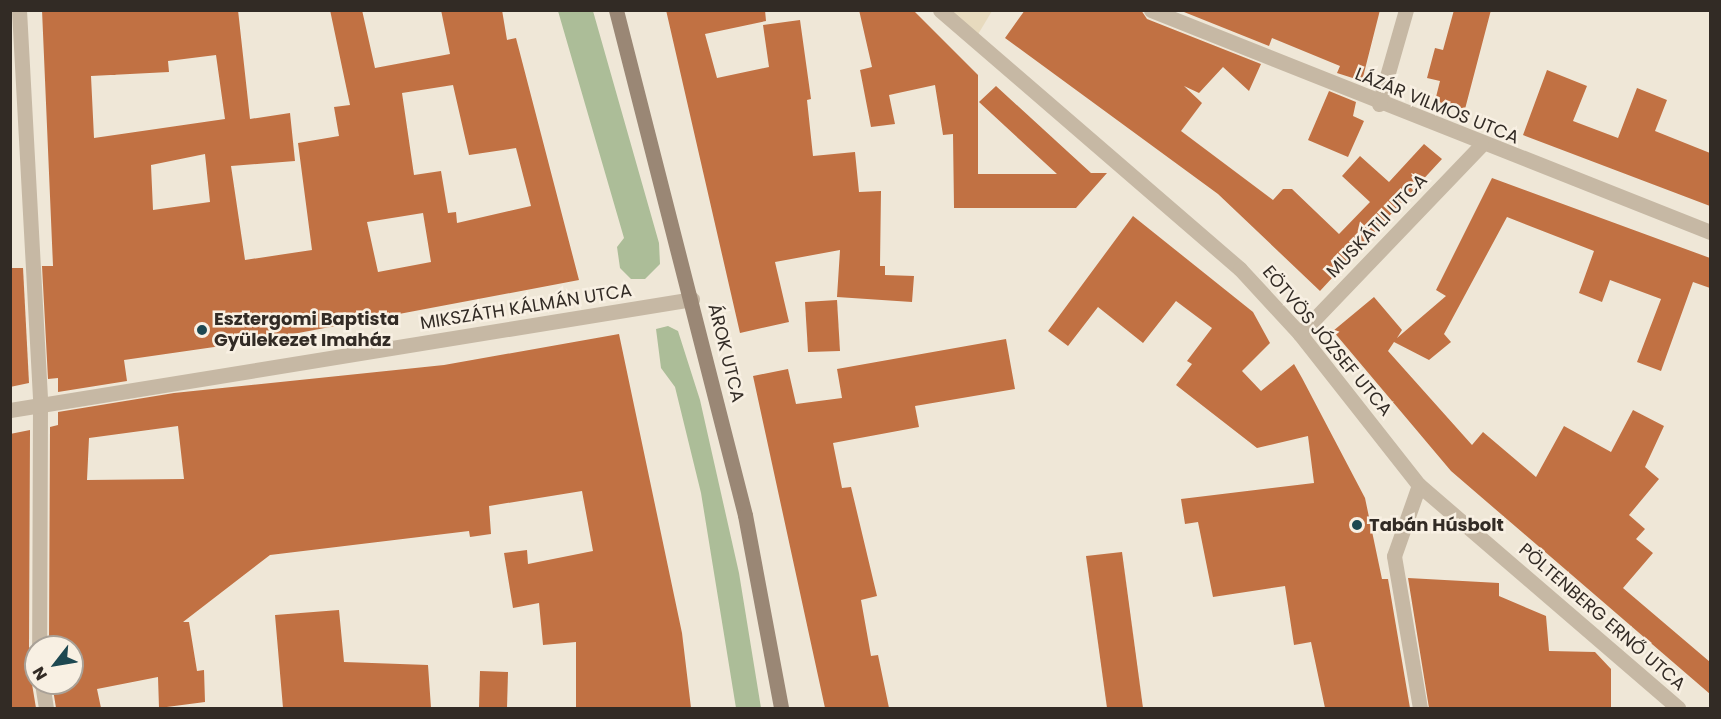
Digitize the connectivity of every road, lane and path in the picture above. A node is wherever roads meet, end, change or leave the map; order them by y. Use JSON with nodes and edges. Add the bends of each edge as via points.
{"nodes":[{"id":1,"x":19,"y":10,"type":"edge"},
{"id":2,"x":616,"y":10,"type":"edge"},
{"id":3,"x":940,"y":10,"type":"edge"},
{"id":4,"x":1151,"y":10,"type":"edge"},
{"id":5,"x":1406,"y":10,"type":"edge"},
{"id":6,"x":1379,"y":104,"type":"junction"},
{"id":7,"x":1481,"y":145,"type":"junction"},
{"id":8,"x":1710,"y":232,"type":"edge"},
{"id":9,"x":692,"y":299,"type":"junction"},
{"id":10,"x":1300,"y":334,"type":"junction"},
{"id":11,"x":40,"y":404,"type":"junction"},
{"id":12,"x":10,"y":410,"type":"edge"},
{"id":13,"x":1419,"y":485,"type":"junction"},
{"id":14,"x":39,"y":635,"type":"edge"},
{"id":15,"x":781,"y":708,"type":"edge"},
{"id":16,"x":1420,"y":708,"type":"edge"},
{"id":17,"x":1678,"y":708,"type":"edge"}],
"edges":[{"from":1,"to":11,"type":"street"},
{"from":2,"to":9,"type":"main road","name":"ÁROK UTCA"},
{"from":3,"to":10,"type":"street","name":"EÖTVÖS JÓZSEF UTCA","via":[[1240,268]]},
{"from":4,"to":6,"type":"street","name":"LÁZÁR VILMOS UTCA"},
{"from":5,"to":6,"type":"street"},
{"from":6,"to":7,"type":"street","name":"LÁZÁR VILMOS UTCA"},
{"from":7,"to":8,"type":"street","name":"LÁZÁR VILMOS UTCA"},
{"from":7,"to":10,"type":"street","name":"MUSKÁTLI UTCA"},
{"from":9,"to":11,"type":"street","name":"MIKSZÁTH KÁLMÁN UTCA"},
{"from":9,"to":15,"type":"main road","name":"ÁROK UTCA","via":[[745,516]]},
{"from":10,"to":13,"type":"street","name":"EÖTVÖS JÓZSEF UTCA"},
{"from":11,"to":12,"type":"street","name":"MIKSZÁTH KÁLMÁN UTCA"},
{"from":11,"to":14,"type":"street"},
{"from":13,"to":16,"type":"street","via":[[1394,556]]},
{"from":13,"to":17,"type":"street","name":"PÖLTENBERG ERNŐ UTCA"}]}
